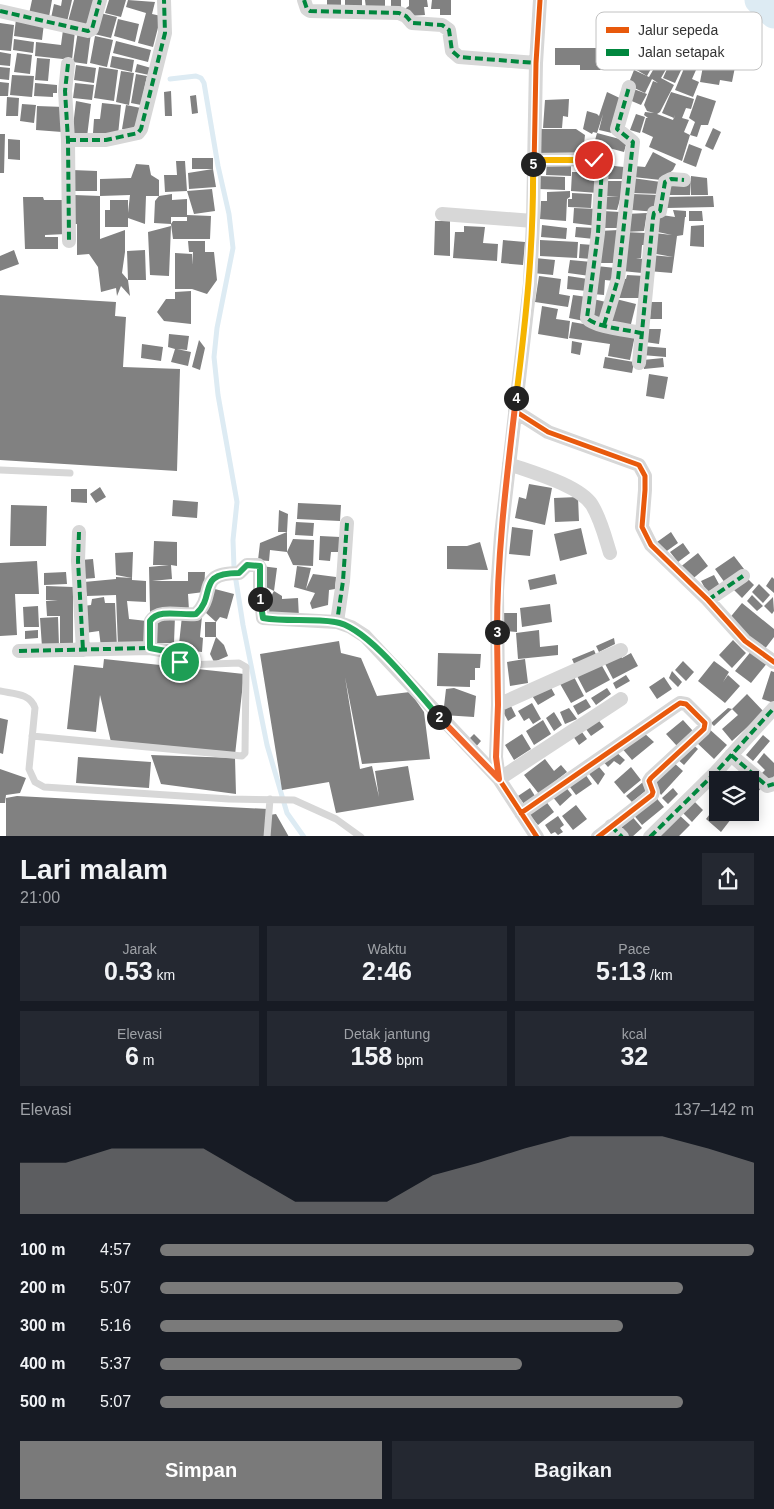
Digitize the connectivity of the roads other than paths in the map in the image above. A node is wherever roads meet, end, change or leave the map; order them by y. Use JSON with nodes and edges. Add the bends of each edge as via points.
{"nodes":[{"id":1,"x":100,"y":0,"type":"edge"},
{"id":2,"x":164,"y":0,"type":"edge"},
{"id":3,"x":304,"y":0,"type":"edge"},
{"id":4,"x":540,"y":0,"type":"edge"},
{"id":5,"x":0,"y":11,"type":"edge"},
{"id":6,"x":536,"y":63,"type":"junction"},
{"id":7,"x":68,"y":64,"type":"dead end"},
{"id":8,"x":629,"y":87,"type":"dead end"},
{"id":9,"x":68,"y":140,"type":"junction"},
{"id":10,"x":533,"y":160,"type":"junction"},
{"id":11,"x":684,"y":180,"type":"dead end"},
{"id":12,"x":442,"y":214,"type":"dead end"},
{"id":13,"x":533,"y":220,"type":"junction"},
{"id":14,"x":69,"y":241,"type":"dead end"},
{"id":15,"x":604,"y":325,"type":"junction"},
{"id":16,"x":641,"y":333,"type":"junction"},
{"id":17,"x":639,"y":363,"type":"dead end"},
{"id":18,"x":515,"y":411,"type":"junction"},
{"id":19,"x":509,"y":464,"type":"junction"},
{"id":20,"x":0,"y":470,"type":"edge"},
{"id":21,"x":70,"y":473,"type":"dead end"},
{"id":22,"x":347,"y":523,"type":"dead end"},
{"id":23,"x":78,"y":532,"type":"dead end"},
{"id":24,"x":610,"y":553,"type":"dead end"},
{"id":25,"x":743,"y":576,"type":"dead end"},
{"id":26,"x":708,"y":600,"type":"junction"},
{"id":27,"x":337,"y":622,"type":"junction"},
{"id":28,"x":150,"y":648,"type":"junction"},
{"id":29,"x":83,"y":650,"type":"junction"},
{"id":30,"x":621,"y":650,"type":"dead end"},
{"id":31,"x":19,"y":651,"type":"dead end"},
{"id":32,"x":171,"y":652,"type":"joint"},
{"id":33,"x":774,"y":662,"type":"edge"},
{"id":34,"x":0,"y":691,"type":"edge"},
{"id":35,"x":621,"y":699,"type":"dead end"},
{"id":36,"x":498,"y":705,"type":"junction"},
{"id":37,"x":774,"y":708,"type":"edge"},
{"id":38,"x":32,"y":736,"type":"junction"},
{"id":39,"x":731,"y":755,"type":"junction"},
{"id":40,"x":499,"y":779,"type":"junction"},
{"id":41,"x":774,"y":784,"type":"edge"},
{"id":42,"x":272,"y":799,"type":"junction"},
{"id":43,"x":521,"y":813,"type":"junction"},
{"id":44,"x":611,"y":826,"type":"junction"},
{"id":45,"x":267,"y":836,"type":"edge"},
{"id":46,"x":361,"y":836,"type":"edge"},
{"id":47,"x":537,"y":836,"type":"edge"},
{"id":48,"x":598,"y":836,"type":"edge"},
{"id":49,"x":622,"y":836,"type":"edge"},
{"id":50,"x":650,"y":836,"type":"edge"}],
"edges":[{"from":1,"to":5,"type":"street","via":[[92,29],[88,31]]},
{"from":2,"to":9,"type":"street","via":[[165,33],[141,129],[138,133],[106,140]]},
{"from":3,"to":6,"type":"street","via":[[310,11],[399,12],[412,23],[442,24],[449,30],[452,52],[459,57]]},
{"from":4,"to":6,"type":"street"},
{"from":6,"to":10,"type":"street"},
{"from":7,"to":9,"type":"street","via":[[65,91]]},
{"from":8,"to":15,"type":"street","via":[[617,129],[633,142],[618,279]]},
{"from":9,"to":14,"type":"street"},
{"from":10,"to":13,"type":"street"},
{"from":10,"to":15,"type":"street","via":[[597,159],[601,162],[598,233],[587,318]]},
{"from":11,"to":16,"type":"street","via":[[665,182],[660,212],[654,214]]},
{"from":12,"to":13,"type":"street"},
{"from":13,"to":18,"type":"street","via":[[530,284]]},
{"from":15,"to":16,"type":"street"},
{"from":16,"to":17,"type":"street"},
{"from":18,"to":19,"type":"street"},
{"from":18,"to":26,"type":"street","via":[[548,432],[639,465],[645,476],[644,533],[651,545]]},
{"from":19,"to":24,"type":"street","via":[[564,484],[591,503]]},
{"from":19,"to":36,"type":"street","via":[[497,591]]},
{"from":20,"to":21,"type":"lane"},
{"from":22,"to":27,"type":"street"},
{"from":23,"to":29,"type":"street"},
{"from":25,"to":26,"type":"street"},
{"from":26,"to":33,"type":"street","via":[[744,641]]},
{"from":27,"to":28,"type":"street","via":[[263,618],[260,566],[247,565],[234,573],[218,575],[210,583],[196,614],[160,614],[153,618],[150,621]]},
{"from":27,"to":40,"type":"street","via":[[365,636]]},
{"from":28,"to":29,"type":"street"},
{"from":28,"to":32,"type":"street"},
{"from":29,"to":31,"type":"street"},
{"from":30,"to":36,"type":"street"},
{"from":32,"to":38,"type":"lane","via":[[186,664],[239,663],[246,667],[245,753],[242,756]]},
{"from":34,"to":38,"type":"lane","via":[[28,696],[33,701]]},
{"from":35,"to":40,"type":"street"},
{"from":36,"to":40,"type":"street","via":[[496,757]]},
{"from":37,"to":39,"type":"street"},
{"from":38,"to":42,"type":"lane","via":[[29,770],[35,782],[44,787]]},
{"from":39,"to":41,"type":"street","via":[[767,786]]},
{"from":39,"to":50,"type":"street"},
{"from":40,"to":43,"type":"street"},
{"from":42,"to":45,"type":"lane"},
{"from":42,"to":46,"type":"lane","via":[[294,800],[336,819]]},
{"from":43,"to":44,"type":"street","via":[[680,703],[686,704],[704,722],[704,728],[651,778],[652,795]]},
{"from":43,"to":47,"type":"street"},
{"from":44,"to":48,"type":"street"},
{"from":44,"to":49,"type":"street"}]}
